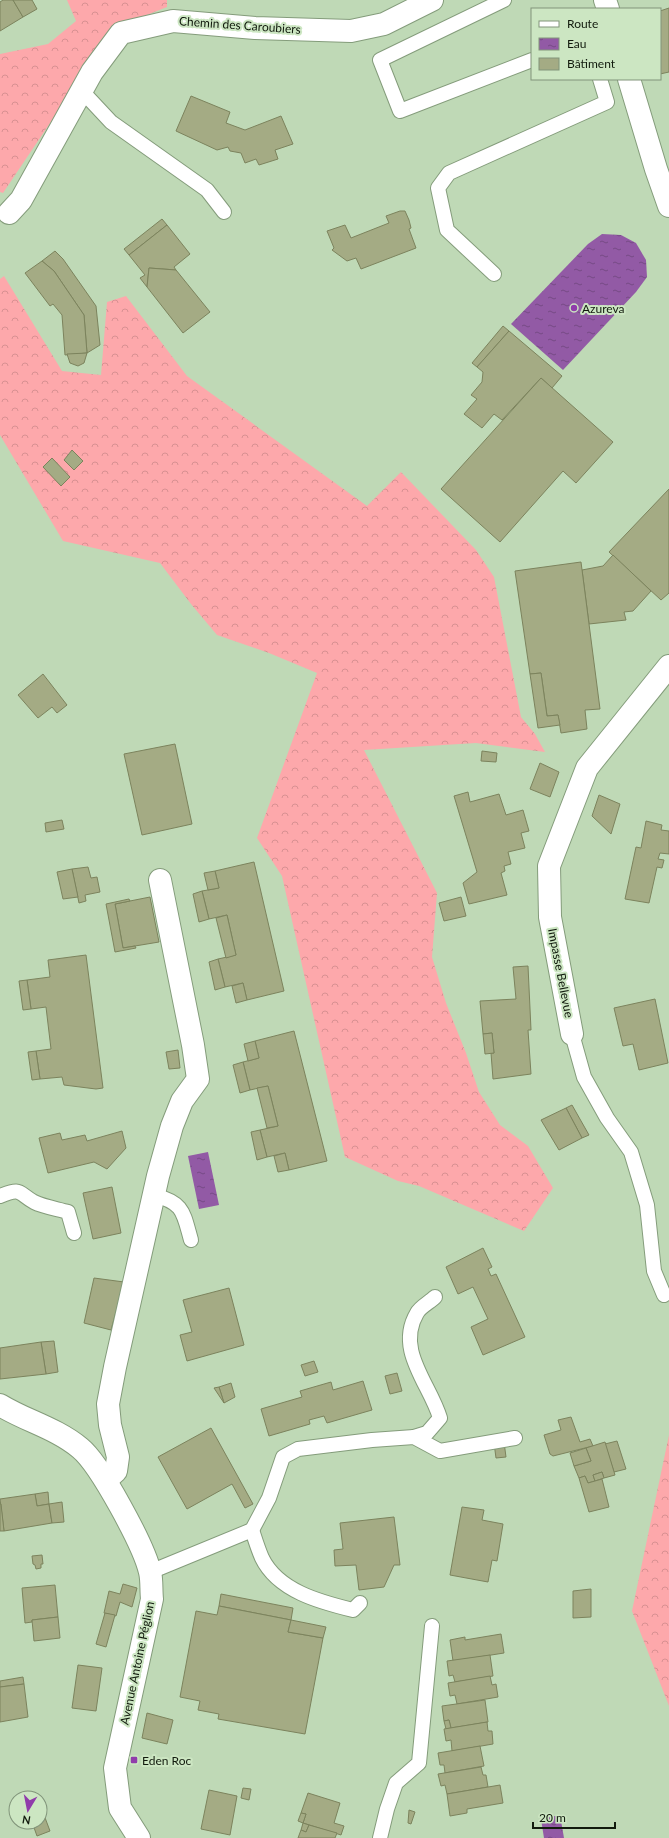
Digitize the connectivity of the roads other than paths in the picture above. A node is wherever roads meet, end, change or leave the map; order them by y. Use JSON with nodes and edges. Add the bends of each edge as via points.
{"nodes":[{"id":1,"x":432,"y":0,"type":"edge"},
{"id":2,"x":504,"y":0,"type":"edge"},
{"id":3,"x":531,"y":60,"type":"edge"},
{"id":4,"x":600,"y":80,"type":"edge"},
{"id":5,"x":629,"y":80,"type":"edge"},
{"id":6,"x":82,"y":91,"type":"junction"},
{"id":7,"x":669,"y":206,"type":"edge"},
{"id":8,"x":5,"y":211,"type":"edge"},
{"id":9,"x":224,"y":212,"type":"dead end"},
{"id":10,"x":494,"y":274,"type":"dead end"},
{"id":11,"x":669,"y":666,"type":"edge"},
{"id":12,"x":160,"y":880,"type":"dead end"},
{"id":13,"x":572,"y":1034,"type":"joint"},
{"id":14,"x":154,"y":1195,"type":"junction"},
{"id":15,"x":0,"y":1196,"type":"edge"},
{"id":16,"x":74,"y":1234,"type":"dead end"},
{"id":17,"x":191,"y":1240,"type":"dead end"},
{"id":18,"x":664,"y":1295,"type":"dead end"},
{"id":19,"x":436,"y":1297,"type":"dead end"},
{"id":20,"x":0,"y":1405,"type":"edge"},
{"id":21,"x":414,"y":1437,"type":"junction"},
{"id":22,"x":515,"y":1438,"type":"dead end"},
{"id":23,"x":106,"y":1480,"type":"junction"},
{"id":24,"x":252,"y":1530,"type":"junction"},
{"id":25,"x":150,"y":1572,"type":"junction"},
{"id":26,"x":360,"y":1603,"type":"dead end"},
{"id":27,"x":432,"y":1626,"type":"dead end"},
{"id":28,"x":139,"y":1838,"type":"edge"},
{"id":29,"x":380,"y":1838,"type":"edge"}],
"edges":[{"from":1,"to":6,"type":"street","name":"Chemin des Caroubiers","via":[[384,24],[351,30],[255,28],[173,20],[146,26],[121,33],[92,72]]},
{"from":2,"to":3,"type":"lane","via":[[380,60],[400,111]]},
{"from":4,"to":10,"type":"lane","via":[[607,102],[448,173],[438,188],[448,230]]},
{"from":5,"to":7,"type":"street"},
{"from":6,"to":8,"type":"street","name":"Chemin des Caroubiers","via":[[21,200]]},
{"from":6,"to":9,"type":"lane","via":[[111,122],[207,190]]},
{"from":11,"to":13,"type":"street","name":"Impasse Bellevue","via":[[587,768],[549,866],[550,917]]},
{"from":12,"to":14,"type":"street","via":[[198,1079],[182,1101],[172,1126]]},
{"from":13,"to":18,"type":"lane","name":"Impasse Bellevue","via":[[584,1077],[607,1118],[631,1152],[647,1204],[654,1271]]},
{"from":14,"to":17,"type":"lane","via":[[170,1199],[183,1211]]},
{"from":14,"to":23,"type":"street","via":[[108,1404],[118,1457],[116,1471]]},
{"from":15,"to":16,"type":"lane","via":[[10,1192],[21,1192],[35,1202],[68,1212]]},
{"from":19,"to":21,"type":"lane","via":[[417,1312],[410,1327],[409,1346],[440,1418],[427,1433]]},
{"from":20,"to":23,"type":"street","name":"Avenue Antoine Péglion","via":[[60,1434],[82,1449]]},
{"from":21,"to":22,"type":"lane","via":[[440,1451]]},
{"from":21,"to":24,"type":"lane","via":[[298,1449],[283,1457],[269,1498]]},
{"from":23,"to":25,"type":"street","name":"Avenue Antoine Péglion","via":[[141,1548]]},
{"from":24,"to":25,"type":"lane"},
{"from":24,"to":26,"type":"lane","via":[[263,1559],[275,1576],[293,1589],[314,1600],[353,1610]]},
{"from":25,"to":28,"type":"street","name":"Avenue Antoine Péglion","via":[[152,1599],[115,1768],[120,1808]]},
{"from":27,"to":29,"type":"lane","via":[[419,1763],[396,1783]]}]}
